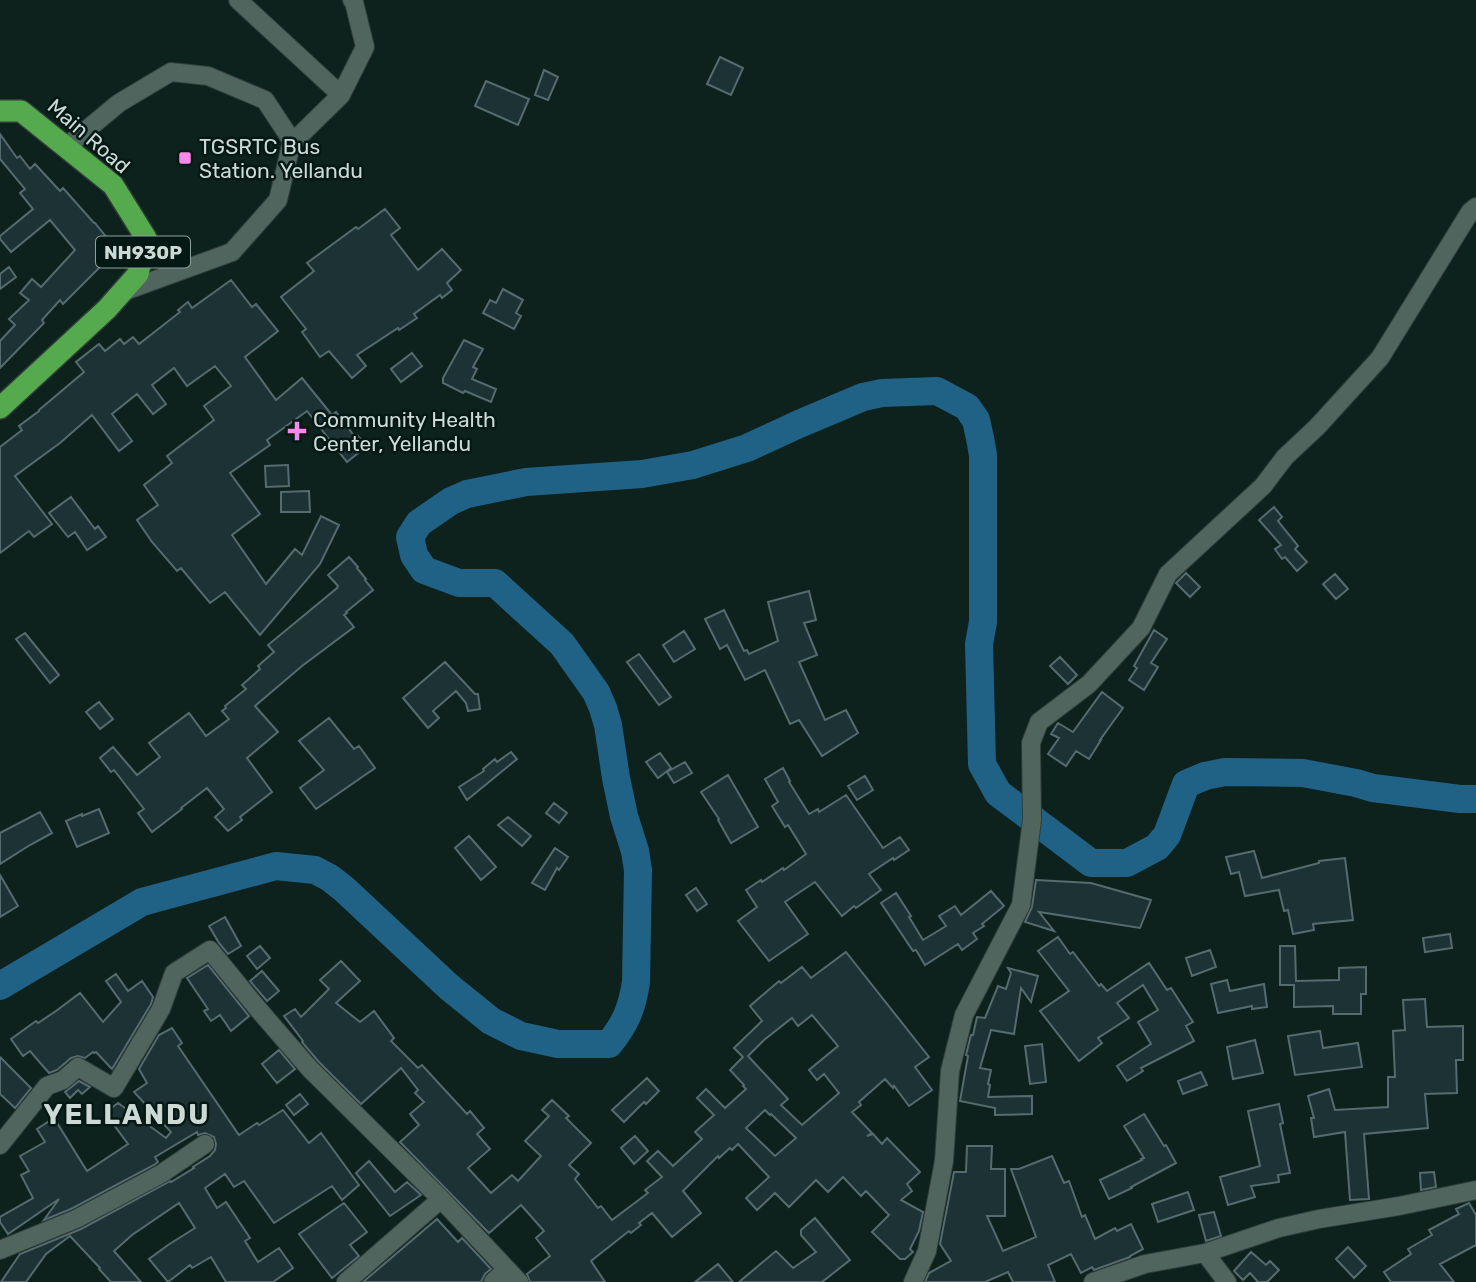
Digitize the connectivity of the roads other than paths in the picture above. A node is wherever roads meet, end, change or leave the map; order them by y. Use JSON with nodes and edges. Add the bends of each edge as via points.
{"nodes":[{"id":1,"x":238,"y":0,"type":"edge"},
{"id":2,"x":352,"y":0,"type":"edge"},
{"id":3,"x":341,"y":95,"type":"junction"},
{"id":4,"x":0,"y":111,"type":"edge"},
{"id":5,"x":292,"y":143,"type":"junction"},
{"id":6,"x":66,"y":147,"type":"junction"},
{"id":7,"x":1476,"y":207,"type":"edge"},
{"id":8,"x":122,"y":292,"type":"junction"},
{"id":9,"x":0,"y":408,"type":"edge"},
{"id":10,"x":205,"y":1144,"type":"dead end"},
{"id":11,"x":0,"y":1145,"type":"edge"},
{"id":12,"x":1476,"y":1190,"type":"edge"},
{"id":13,"x":441,"y":1199,"type":"junction"},
{"id":14,"x":0,"y":1250,"type":"edge"},
{"id":15,"x":1205,"y":1253,"type":"junction"},
{"id":16,"x":513,"y":1275,"type":"edge"},
{"id":17,"x":346,"y":1282,"type":"edge"},
{"id":18,"x":493,"y":1282,"type":"edge"},
{"id":19,"x":913,"y":1282,"type":"edge"},
{"id":20,"x":1094,"y":1282,"type":"edge"},
{"id":21,"x":1227,"y":1282,"type":"edge"}],
"edges":[{"from":1,"to":3,"type":"street"},
{"from":2,"to":3,"type":"street","via":[[365,47]]},
{"from":3,"to":5,"type":"street"},
{"from":4,"to":6,"type":"highway","name":"Main Road","number":"NH930P","via":[[22,111]]},
{"from":5,"to":6,"type":"street","via":[[265,100],[208,76],[171,72],[119,103]]},
{"from":5,"to":8,"type":"street","via":[[278,200],[232,252]]},
{"from":6,"to":8,"type":"highway","name":"Main Road","number":"NH930P","via":[[113,185],[146,238],[138,274]]},
{"from":7,"to":19,"type":"street","via":[[1380,358],[1263,486],[1168,574],[1141,628],[1089,684],[1039,722],[1031,743],[1032,820],[1021,905],[964,1015],[950,1071],[944,1161],[927,1251]]},
{"from":8,"to":9,"type":"highway","name":"Main Road","number":"NH930P"},
{"from":10,"to":14,"type":"street","via":[[161,1174],[76,1219]]},
{"from":11,"to":13,"type":"street","via":[[47,1086],[78,1067],[114,1088],[161,1009],[174,973],[210,950],[310,1069]]},
{"from":12,"to":15,"type":"street","via":[[1279,1228]]},
{"from":13,"to":16,"type":"street"},
{"from":13,"to":17,"type":"street"},
{"from":15,"to":20,"type":"street","via":[[1145,1264]]},
{"from":15,"to":21,"type":"street"},
{"from":16,"to":18,"type":"street"}]}
